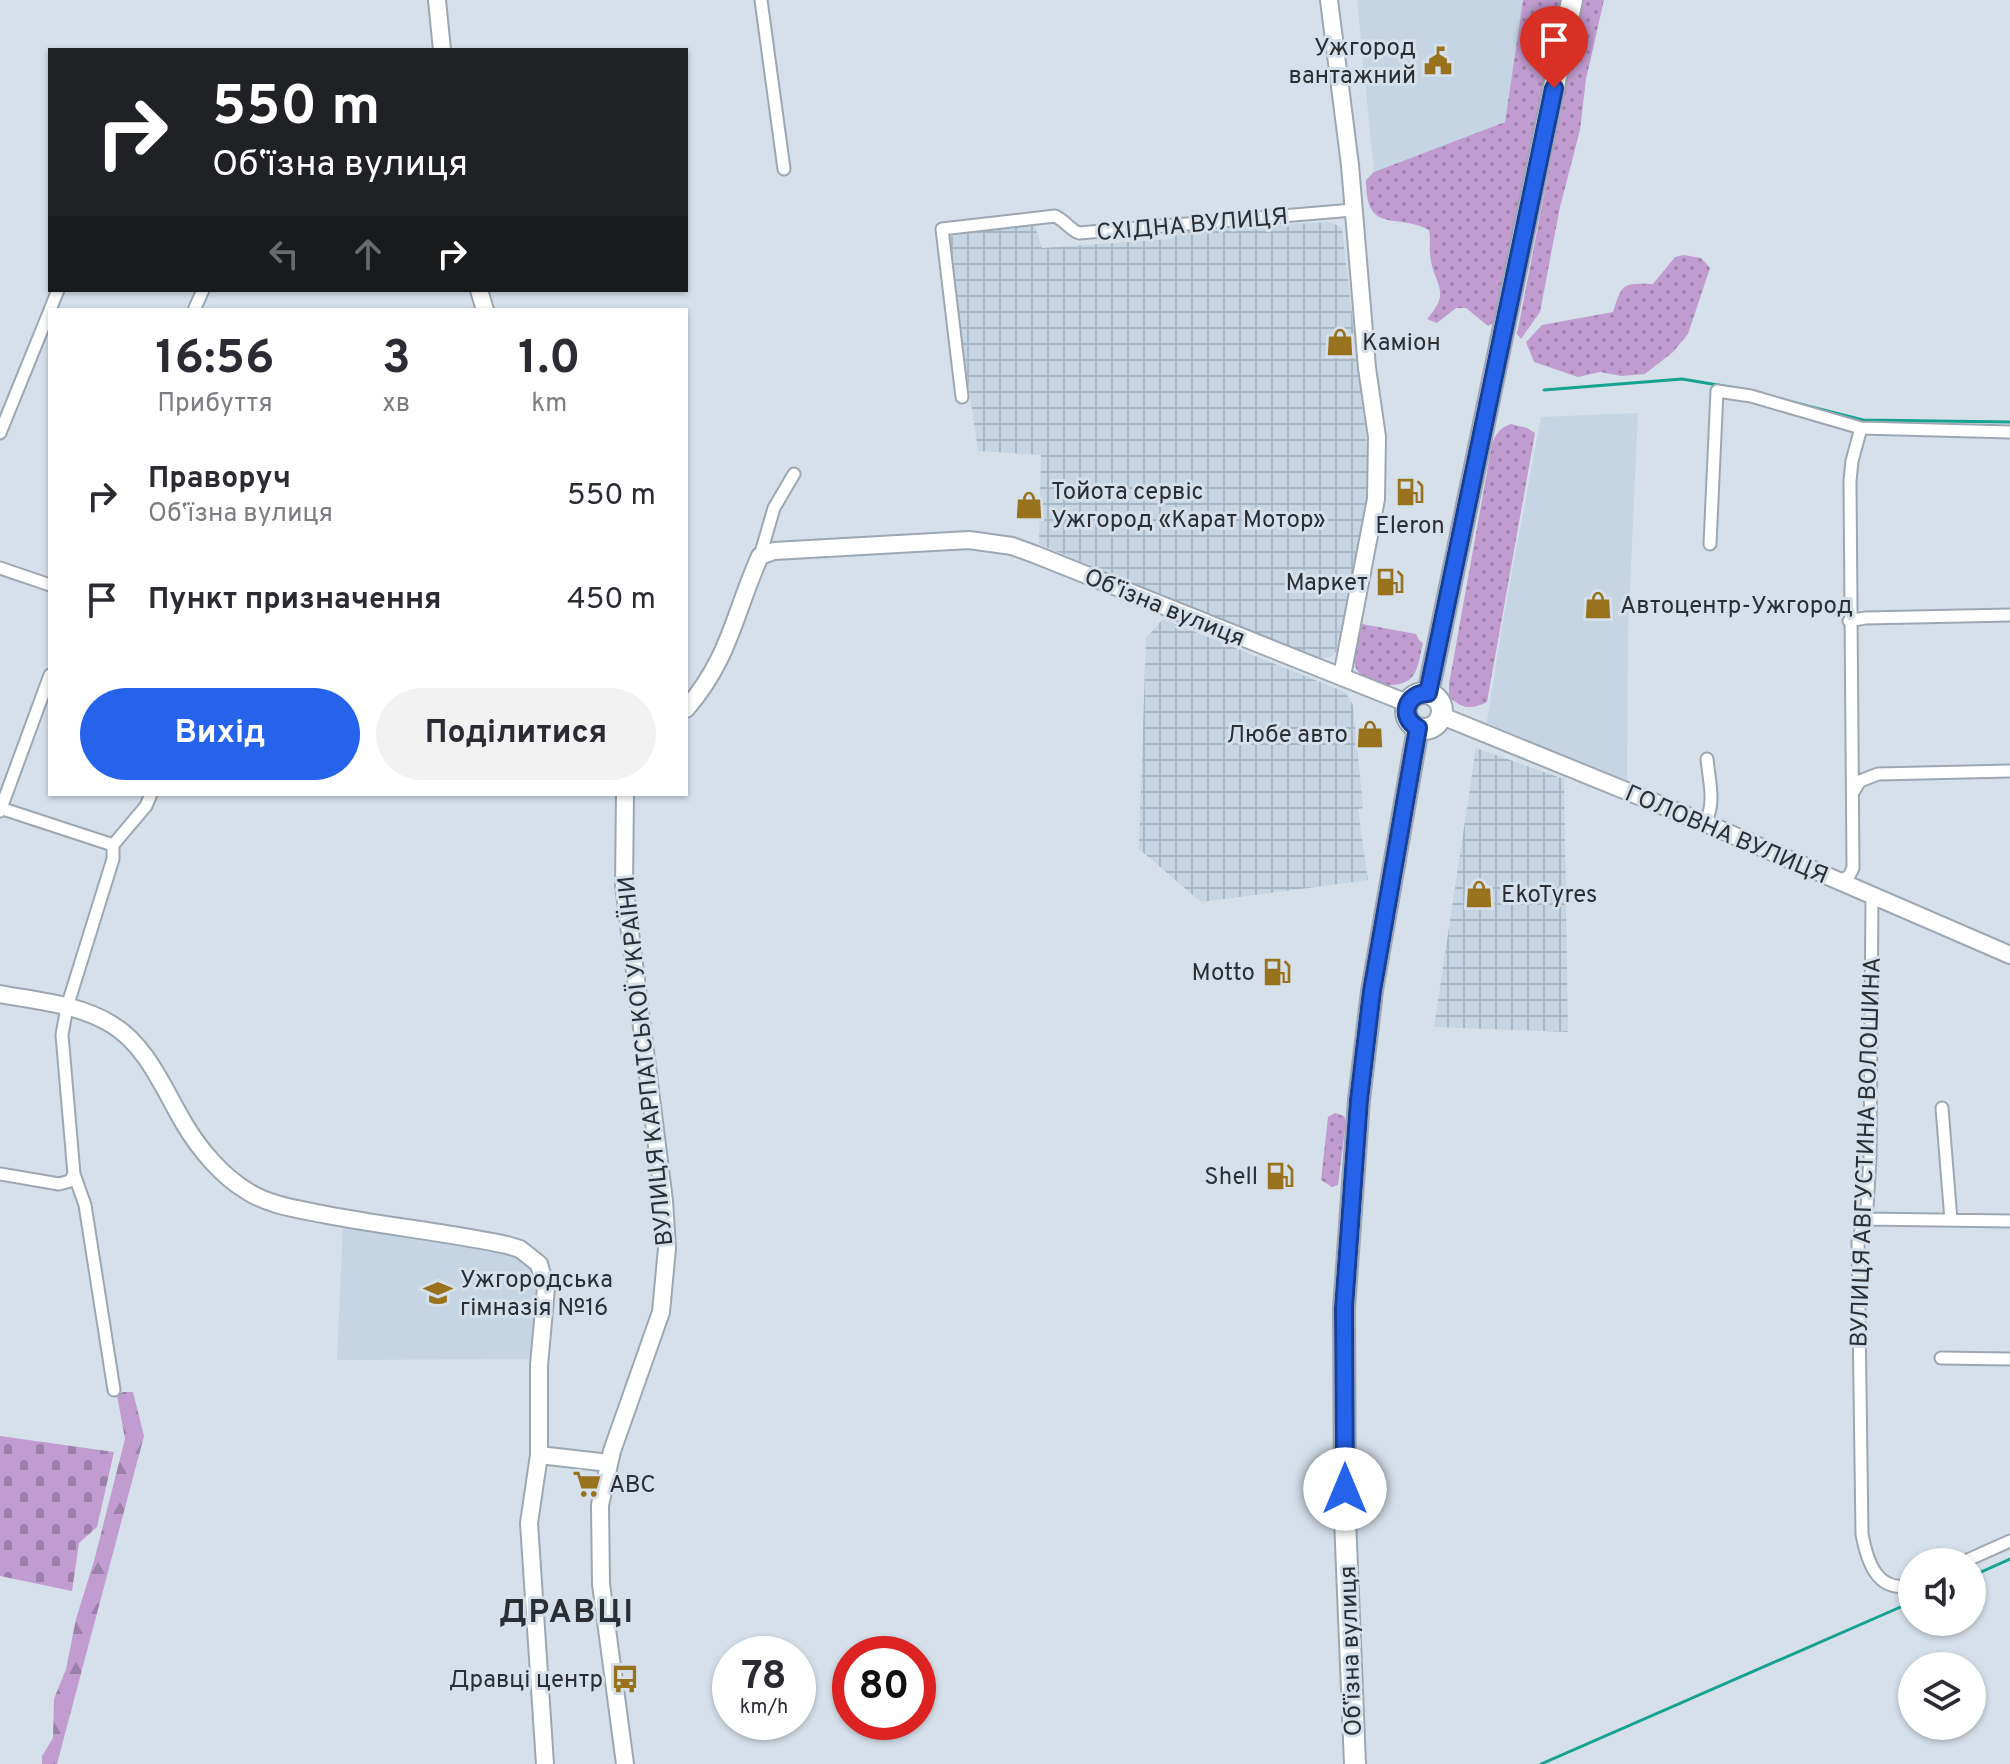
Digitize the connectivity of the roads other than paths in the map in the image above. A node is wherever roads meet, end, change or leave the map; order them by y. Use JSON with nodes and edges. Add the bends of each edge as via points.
{"nodes":[{"id":1,"x":437,"y":0,"type":"edge"},
{"id":2,"x":761,"y":0,"type":"edge"},
{"id":3,"x":1329,"y":0,"type":"edge"},
{"id":4,"x":1572,"y":0,"type":"edge"},
{"id":5,"x":442,"y":48,"type":"edge"},
{"id":6,"x":784,"y":169,"type":"dead end"},
{"id":7,"x":1353,"y":210,"type":"junction"},
{"id":8,"x":48,"y":315,"type":"edge"},
{"id":9,"x":962,"y":397,"type":"dead end"},
{"id":10,"x":1861,"y":428,"type":"junction"},
{"id":11,"x":2010,"y":432,"type":"edge"},
{"id":12,"x":0,"y":433,"type":"edge"},
{"id":13,"x":794,"y":474,"type":"dead end"},
{"id":14,"x":1710,"y":544,"type":"dead end"},
{"id":15,"x":760,"y":556,"type":"junction"},
{"id":16,"x":0,"y":568,"type":"edge"},
{"id":17,"x":48,"y":584,"type":"edge"},
{"id":18,"x":2010,"y":615,"type":"edge"},
{"id":19,"x":1849,"y":621,"type":"junction"},
{"id":20,"x":1342,"y":676,"type":"junction"},
{"id":21,"x":48,"y":680,"type":"edge"},
{"id":22,"x":1428,"y":693,"type":"junction"},
{"id":23,"x":1407,"y":703,"type":"junction"},
{"id":24,"x":688,"y":706,"type":"edge"},
{"id":25,"x":1442,"y":716,"type":"junction"},
{"id":26,"x":1418,"y":728,"type":"junction"},
{"id":27,"x":1707,"y":759,"type":"dead end"},
{"id":28,"x":2010,"y":771,"type":"edge"},
{"id":29,"x":1853,"y":792,"type":"junction"},
{"id":30,"x":150,"y":796,"type":"edge"},
{"id":31,"x":625,"y":796,"type":"edge"},
{"id":32,"x":0,"y":809,"type":"edge"},
{"id":33,"x":1705,"y":823,"type":"junction"},
{"id":34,"x":113,"y":845,"type":"junction"},
{"id":35,"x":1840,"y":881,"type":"junction"},
{"id":36,"x":1872,"y":894,"type":"junction"},
{"id":37,"x":2010,"y":955,"type":"edge"},
{"id":38,"x":0,"y":994,"type":"edge"},
{"id":39,"x":67,"y":1007,"type":"junction"},
{"id":40,"x":1942,"y":1108,"type":"dead end"},
{"id":41,"x":0,"y":1174,"type":"edge"},
{"id":42,"x":74,"y":1174,"type":"junction"},
{"id":43,"x":1865,"y":1219,"type":"junction"},
{"id":44,"x":1951,"y":1220,"type":"junction"},
{"id":45,"x":2010,"y":1221,"type":"edge"},
{"id":46,"x":1941,"y":1358,"type":"dead end"},
{"id":47,"x":2010,"y":1359,"type":"edge"},
{"id":48,"x":114,"y":1390,"type":"dead end"},
{"id":49,"x":539,"y":1455,"type":"junction"},
{"id":50,"x":609,"y":1463,"type":"junction"},
{"id":51,"x":2010,"y":1541,"type":"edge"},
{"id":52,"x":1986,"y":1552,"type":"edge"},
{"id":53,"x":1898,"y":1587,"type":"edge"},
{"id":54,"x":545,"y":1764,"type":"edge"},
{"id":55,"x":625,"y":1764,"type":"edge"},
{"id":56,"x":1355,"y":1764,"type":"edge"}],
"edges":[{"from":1,"to":5,"type":"street"},
{"from":2,"to":6,"type":"street"},
{"from":3,"to":7,"type":"street"},
{"from":4,"to":22,"type":"highway"},
{"from":7,"to":9,"type":"street","name":"СХІДНА ВУЛИЦЯ","via":[[1079,233],[1055,216],[942,229]]},
{"from":7,"to":20,"type":"street","via":[[1377,437],[1376,499]]},
{"from":8,"to":12,"type":"street"},
{"from":10,"to":11,"type":"street"},
{"from":10,"to":14,"type":"street","via":[[1717,391]]},
{"from":10,"to":19,"type":"street","via":[[1850,481]]},
{"from":13,"to":15,"type":"street","via":[[774,508]]},
{"from":15,"to":20,"type":"street","name":"Обʼїзна вулиця","via":[[898,542],[986,541],[1034,554]]},
{"from":15,"to":24,"type":"street","via":[[730,639]]},
{"from":16,"to":17,"type":"street"},
{"from":18,"to":19,"type":"street"},
{"from":19,"to":29,"type":"street"},
{"from":20,"to":23,"type":"street","name":"Обʼїзна вулиця"},
{"from":21,"to":32,"type":"street"},
{"from":22,"to":23,"type":"highway","via":[[1416,694]]},
{"from":22,"to":25,"type":"highway","via":[[1438,699]]},
{"from":23,"to":26,"type":"highway","via":[[1406,715]]},
{"from":25,"to":26,"type":"highway","via":[[1435,726]]},
{"from":25,"to":33,"type":"street","name":"ГОЛОВНА ВУЛИЦЯ"},
{"from":26,"to":56,"type":"highway","name":"Обʼїзна вулиця","via":[[1372,991],[1344,1308],[1345,1519]]},
{"from":27,"to":33,"type":"street","via":[[1712,797]]},
{"from":28,"to":29,"type":"street","via":[[1878,774],[1860,781]]},
{"from":29,"to":35,"type":"street","via":[[1853,868]]},
{"from":30,"to":34,"type":"street"},
{"from":31,"to":50,"type":"street","name":"ВУЛИЦЯ КАРПАТСЬКОЇ УКРАЇНИ","via":[[624,885],[667,1248],[658,1326]]},
{"from":32,"to":34,"type":"street"},
{"from":33,"to":35,"type":"street","name":"ГОЛОВНА ВУЛИЦЯ"},
{"from":34,"to":39,"type":"street"},
{"from":35,"to":36,"type":"street","name":"ГОЛОВНА ВУЛИЦЯ"},
{"from":36,"to":37,"type":"street","name":"ГОЛОВНА ВУЛИЦЯ"},
{"from":36,"to":43,"type":"street","name":"ВУЛИЦЯ АВГУСТИНА ВОЛОШИНА"},
{"from":38,"to":39,"type":"street"},
{"from":39,"to":42,"type":"street","via":[[62,1035]]},
{"from":39,"to":49,"type":"street","via":[[109,1022],[129,1038],[204,1152],[248,1192],[297,1209],[469,1237],[532,1256],[546,1288]]},
{"from":40,"to":44,"type":"street"},
{"from":41,"to":42,"type":"street","via":[[59,1184]]},
{"from":42,"to":48,"type":"street","via":[[85,1205]]},
{"from":43,"to":44,"type":"street"},
{"from":43,"to":53,"type":"street","name":"ВУЛИЦЯ АВГУСТИНА ВОЛОШИНА","via":[[1858,1242],[1862,1534],[1873,1570],[1882,1581]]},
{"from":44,"to":45,"type":"street"},
{"from":46,"to":47,"type":"street"},
{"from":49,"to":50,"type":"street"},
{"from":49,"to":54,"type":"street","via":[[529,1523]]},
{"from":50,"to":55,"type":"street","name":"ВУЛИЦЯ КАРПАТСЬКОЇ УКРАЇНИ","via":[[599,1547]]},
{"from":51,"to":52,"type":"street"}]}
